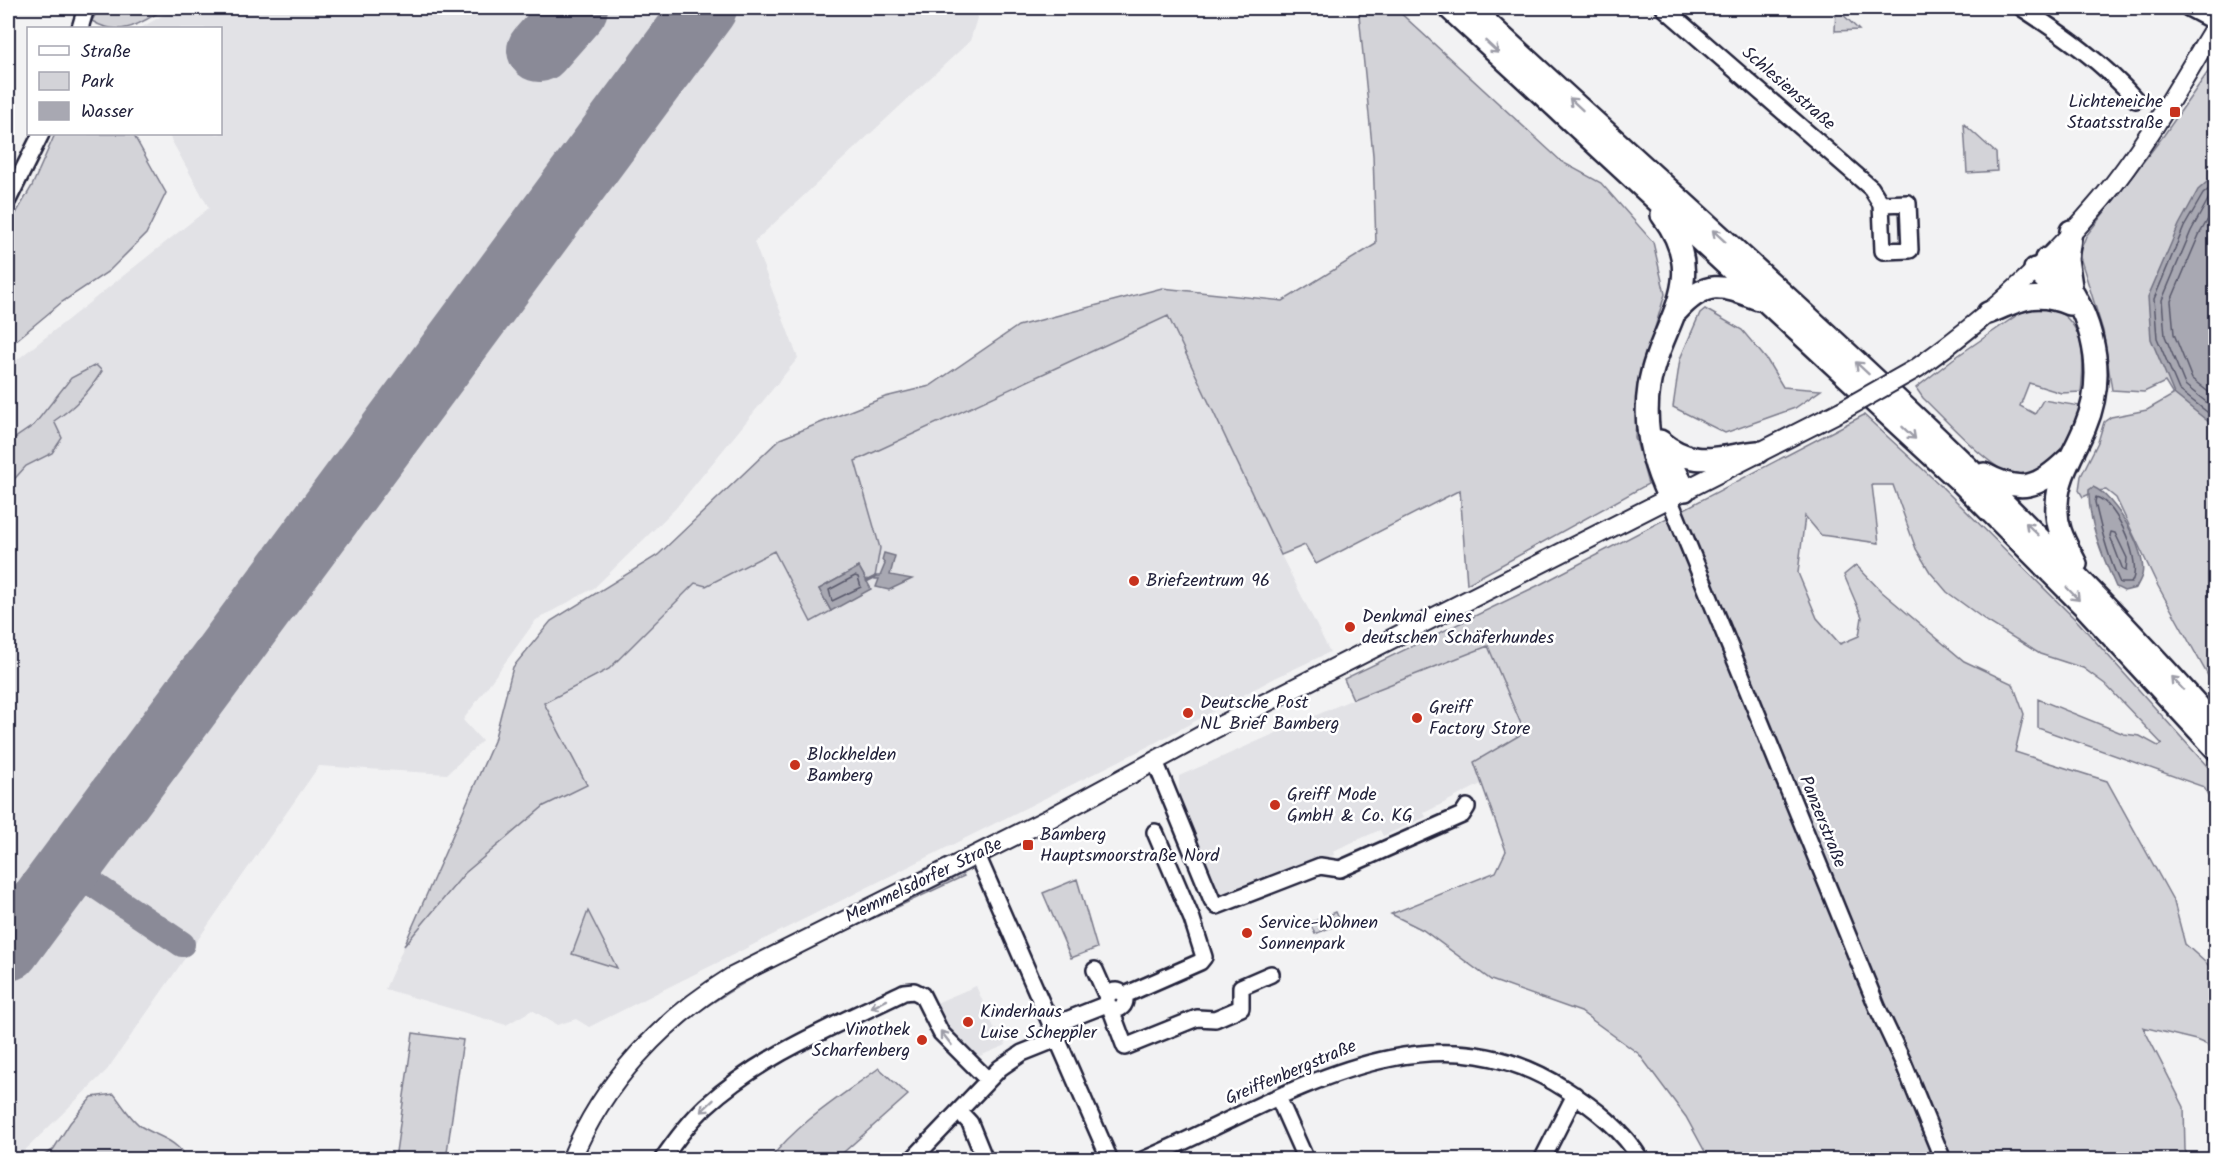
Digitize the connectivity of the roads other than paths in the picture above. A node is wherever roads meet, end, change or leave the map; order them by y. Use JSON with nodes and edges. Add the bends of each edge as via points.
{"nodes":[{"id":1,"x":86,"y":8,"type":"edge"},
{"id":2,"x":1449,"y":8,"type":"edge"},
{"id":3,"x":1471,"y":8,"type":"edge"},
{"id":4,"x":1664,"y":8,"type":"edge"},
{"id":5,"x":2022,"y":8,"type":"edge"},
{"id":6,"x":2188,"y":8,"type":"edge"},
{"id":7,"x":2216,"y":24,"type":"edge"},
{"id":8,"x":80,"y":27,"type":"edge"},
{"id":9,"x":2136,"y":100,"type":"dead end"},
{"id":10,"x":40,"y":135,"type":"edge"},
{"id":11,"x":1643,"y":188,"type":"junction"},
{"id":12,"x":8,"y":200,"type":"edge"},
{"id":13,"x":1881,"y":204,"type":"dead end"},
{"id":14,"x":2071,"y":231,"type":"junction"},
{"id":15,"x":2041,"y":264,"type":"junction"},
{"id":16,"x":2075,"y":303,"type":"junction"},
{"id":17,"x":1773,"y":305,"type":"junction"},
{"id":18,"x":1677,"y":311,"type":"junction"},
{"id":19,"x":1988,"y":313,"type":"junction"},
{"id":20,"x":1647,"y":418,"type":"junction"},
{"id":21,"x":1660,"y":441,"type":"junction"},
{"id":22,"x":1758,"y":452,"type":"junction"},
{"id":23,"x":2070,"y":458,"type":"junction"},
{"id":24,"x":1967,"y":466,"type":"junction"},
{"id":25,"x":1677,"y":494,"type":"junction"},
{"id":26,"x":2087,"y":586,"type":"junction"},
{"id":27,"x":2216,"y":726,"type":"edge"},
{"id":28,"x":2216,"y":749,"type":"edge"},
{"id":29,"x":1155,"y":761,"type":"junction"},
{"id":30,"x":1467,"y":807,"type":"dead end"},
{"id":31,"x":1155,"y":832,"type":"dead end"},
{"id":32,"x":977,"y":855,"type":"junction"},
{"id":33,"x":1095,"y":970,"type":"dead end"},
{"id":34,"x":1271,"y":974,"type":"dead end"},
{"id":35,"x":1108,"y":1003,"type":"junction"},
{"id":36,"x":1054,"y":1032,"type":"junction"},
{"id":37,"x":988,"y":1080,"type":"junction"},
{"id":38,"x":1575,"y":1095,"type":"junction"},
{"id":39,"x":1278,"y":1097,"type":"junction"},
{"id":40,"x":959,"y":1111,"type":"junction"},
{"id":41,"x":572,"y":1160,"type":"edge"},
{"id":42,"x":662,"y":1160,"type":"edge"},
{"id":43,"x":912,"y":1160,"type":"edge"},
{"id":44,"x":985,"y":1160,"type":"edge"},
{"id":45,"x":1110,"y":1160,"type":"edge"},
{"id":46,"x":1143,"y":1160,"type":"edge"},
{"id":47,"x":1305,"y":1160,"type":"edge"},
{"id":48,"x":1542,"y":1160,"type":"edge"},
{"id":49,"x":1641,"y":1160,"type":"edge"},
{"id":50,"x":1943,"y":1160,"type":"edge"}],
"edges":[{"from":1,"to":8,"type":"street"},
{"from":2,"to":11,"type":"highway","one_way":true},
{"from":24,"to":3,"type":"highway","one_way":true},
{"from":4,"to":13,"type":"street","name":"Schlesienstraße","via":[[1856,174]]},
{"from":5,"to":9,"type":"street","via":[[2086,53]]},
{"from":6,"to":7,"type":"street"},
{"from":7,"to":14,"type":"main road","name":"Memmelsdorfer Straße","via":[[2143,143],[2101,200]]},
{"from":10,"to":12,"type":"street"},
{"from":11,"to":17,"type":"highway"},
{"from":11,"to":18,"type":"highway","via":[[1683,254]]},
{"from":14,"to":15,"type":"main road","name":"Memmelsdorfer Straße"},
{"from":14,"to":16,"type":"highway","via":[[2067,259]]},
{"from":15,"to":16,"type":"highway"},
{"from":15,"to":19,"type":"main road","name":"Memmelsdorfer Straße"},
{"from":16,"to":19,"type":"highway","via":[[2035,296]]},
{"from":16,"to":23,"type":"highway","via":[[2094,346],[2096,384],[2092,409]]},
{"from":17,"to":18,"type":"highway","via":[[1737,290],[1712,287],[1694,294]]},
{"from":17,"to":28,"type":"highway","one_way":true,"via":[[2033,552]]},
{"from":18,"to":20,"type":"highway","via":[[1653,368]]},
{"from":19,"to":22,"type":"main road","name":"Memmelsdorfer Straße","bridge":true,"via":[[1917,368]]},
{"from":20,"to":21,"type":"highway"},
{"from":20,"to":25,"type":"highway","via":[[1652,451]]},
{"from":21,"to":22,"type":"highway","via":[[1681,455],[1698,459]]},
{"from":21,"to":25,"type":"highway"},
{"from":22,"to":25,"type":"main road","name":"Memmelsdorfer Straße"},
{"from":23,"to":24,"type":"highway","via":[[2045,479],[2020,487],[1997,482]]},
{"from":23,"to":26,"type":"highway","via":[[2058,492],[2059,530]]},
{"from":26,"to":24,"type":"highway","one_way":true},
{"from":25,"to":29,"type":"main road","name":"Memmelsdorfer Straße"},
{"from":25,"to":50,"type":"street","name":"Panzerstraße","via":[[1878,1009]]},
{"from":27,"to":26,"type":"highway","one_way":true},
{"from":29,"to":30,"type":"street","via":[[1217,906],[1320,866],[1340,869],[1462,815]]},
{"from":29,"to":32,"type":"main road","name":"Memmelsdorfer Straße"},
{"from":31,"to":35,"type":"street","via":[[1204,957],[1125,996],[1126,1002],[1120,1009]]},
{"from":32,"to":36,"type":"street"},
{"from":32,"to":41,"type":"main road","name":"Memmelsdorfer Straße","via":[[765,959],[687,1007],[646,1045],[616,1082],[588,1125]]},
{"from":33,"to":35,"type":"street"},
{"from":34,"to":35,"type":"street","via":[[1241,987],[1241,1008],[1215,1019],[1197,1018],[1125,1047]]},
{"from":35,"to":36,"type":"street"},
{"from":36,"to":37,"type":"street","via":[[1013,1058]]},
{"from":36,"to":45,"type":"street"},
{"from":37,"to":40,"type":"street"},
{"from":37,"to":42,"type":"street","one_way":true,"via":[[941,1033],[922,995],[904,992],[745,1076],[705,1107]]},
{"from":38,"to":39,"type":"street","name":"Greiffenbergstraße","via":[[1508,1061],[1464,1053],[1425,1052],[1354,1066]]},
{"from":38,"to":48,"type":"street"},
{"from":38,"to":49,"type":"street","name":"Greiffenbergstraße","via":[[1616,1128]]},
{"from":39,"to":46,"type":"street","name":"Greiffenbergstraße"},
{"from":39,"to":47,"type":"street"},
{"from":40,"to":43,"type":"street"},
{"from":40,"to":44,"type":"street","via":[[970,1123]]}]}
